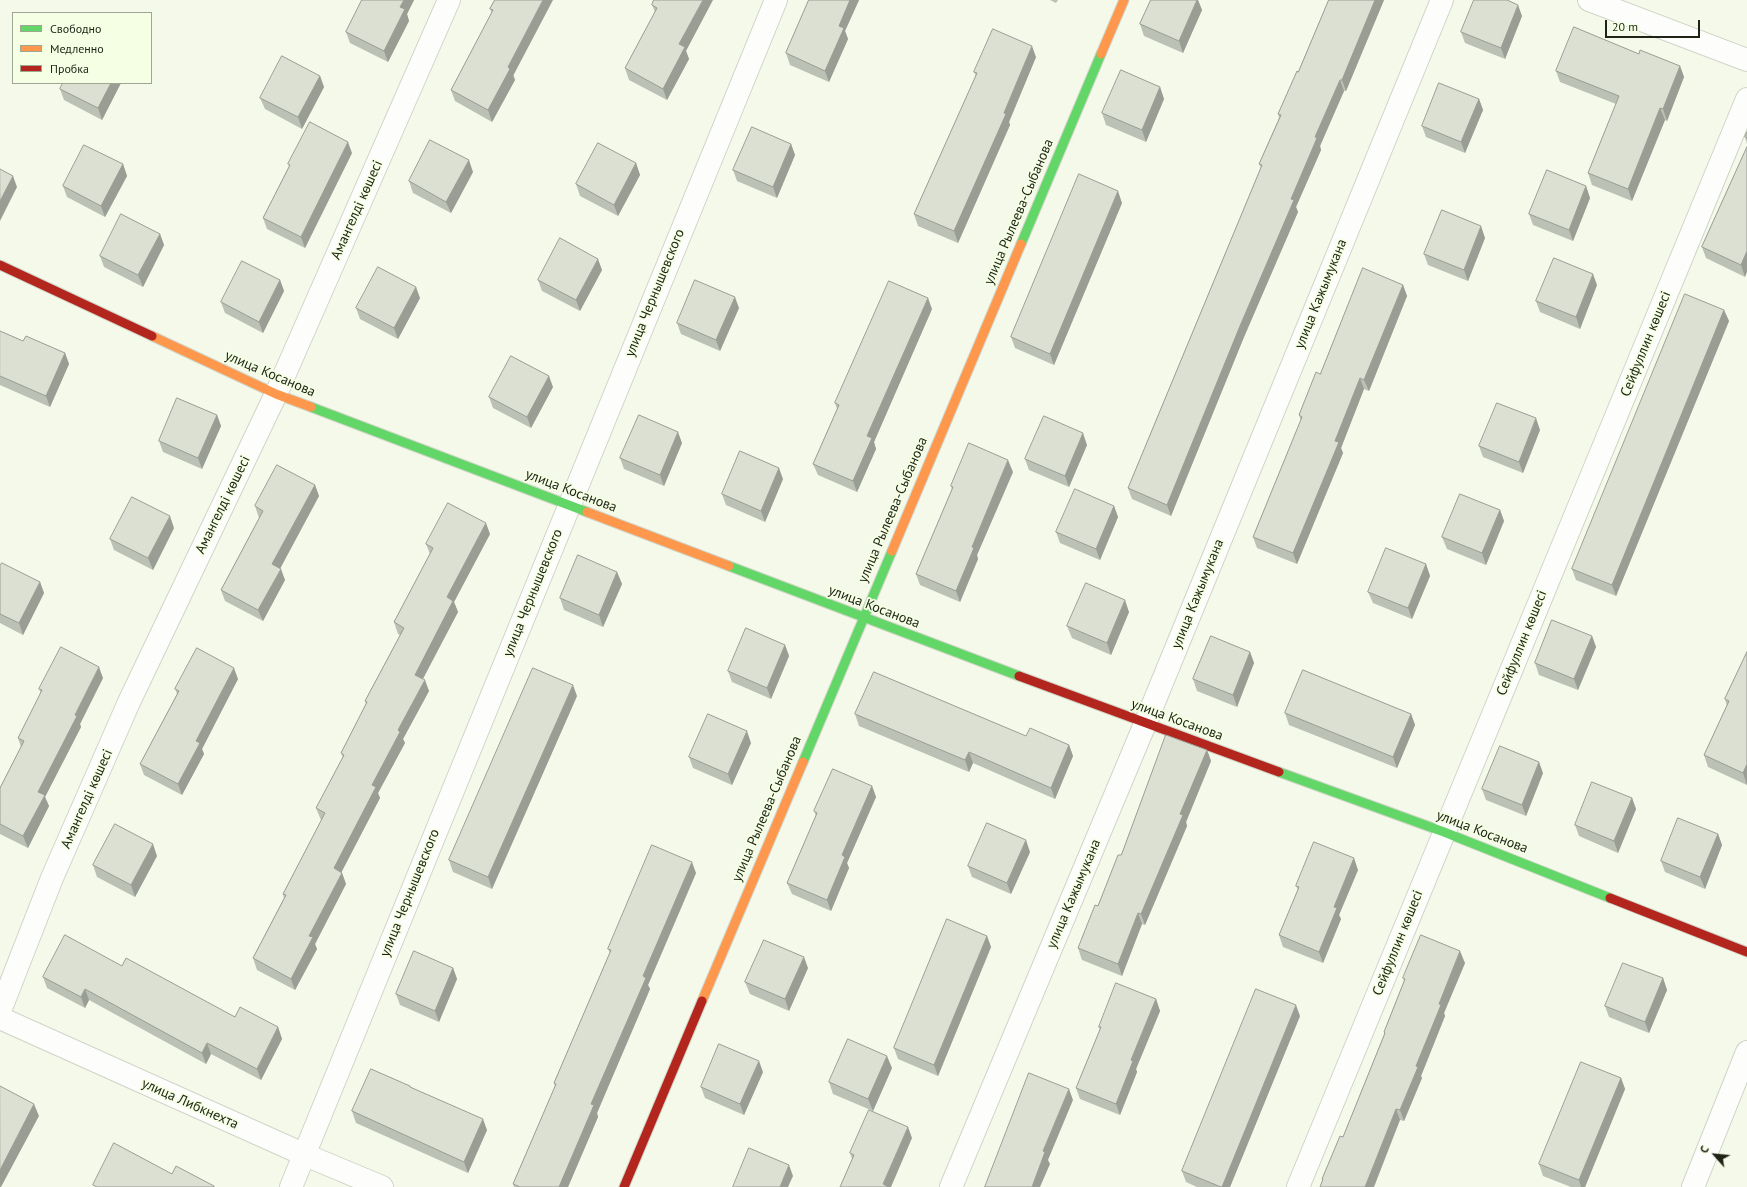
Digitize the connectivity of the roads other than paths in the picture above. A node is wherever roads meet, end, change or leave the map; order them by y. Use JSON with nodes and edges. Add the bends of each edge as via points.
{"nodes":[{"id":1,"x":449,"y":0,"type":"edge"},
{"id":2,"x":776,"y":0,"type":"edge"},
{"id":3,"x":1124,"y":0,"type":"edge"},
{"id":4,"x":1442,"y":0,"type":"edge"},
{"id":5,"x":1588,"y":0,"type":"edge"},
{"id":6,"x":1747,"y":60,"type":"edge"},
{"id":7,"x":1747,"y":99,"type":"edge"},
{"id":8,"x":0,"y":265,"type":"edge"},
{"id":9,"x":276,"y":394,"type":"junction"},
{"id":10,"x":569,"y":505,"type":"junction"},
{"id":11,"x":862,"y":617,"type":"junction"},
{"id":12,"x":1145,"y":724,"type":"junction"},
{"id":13,"x":1444,"y":832,"type":"junction"},
{"id":14,"x":1747,"y":952,"type":"edge"},
{"id":15,"x":0,"y":1011,"type":"edge"},
{"id":16,"x":0,"y":1018,"type":"edge"},
{"id":17,"x":1747,"y":1052,"type":"edge"},
{"id":18,"x":304,"y":1154,"type":"junction"},
{"id":19,"x":291,"y":1187,"type":"edge"},
{"id":20,"x":382,"y":1187,"type":"edge"},
{"id":21,"x":624,"y":1187,"type":"edge"},
{"id":22,"x":951,"y":1187,"type":"edge"},
{"id":23,"x":1298,"y":1187,"type":"edge"},
{"id":24,"x":1693,"y":1187,"type":"edge"}],
"edges":[{"from":1,"to":9,"type":"street","name":"Амангелді көшесі"},
{"from":2,"to":10,"type":"street","name":"улица Чернышевского"},
{"from":3,"to":11,"type":"street","name":"улица Рылеева-Сыбанова"},
{"from":4,"to":12,"type":"street","name":"улица Кажымукана"},
{"from":5,"to":6,"type":"street"},
{"from":7,"to":13,"type":"street","name":"Сейфуллин көшесі"},
{"from":8,"to":9,"type":"street","name":"улица Косанова"},
{"from":9,"to":10,"type":"street","name":"улица Косанова"},
{"from":9,"to":15,"type":"street","name":"Амангелді көшесі","via":[[129,702],[52,878]]},
{"from":10,"to":11,"type":"street","name":"улица Косанова"},
{"from":10,"to":18,"type":"street","name":"улица Чернышевского"},
{"from":11,"to":12,"type":"street","name":"улица Косанова"},
{"from":11,"to":21,"type":"street","name":"улица Рылеева-Сыбанова"},
{"from":12,"to":13,"type":"street","name":"улица Косанова"},
{"from":12,"to":22,"type":"street","name":"улица Кажымукана"},
{"from":13,"to":14,"type":"street","name":"улица Косанова"},
{"from":13,"to":23,"type":"street","name":"Сейфуллин көшесі"},
{"from":16,"to":18,"type":"street","name":"улица Либкнехта"},
{"from":17,"to":24,"type":"street"},
{"from":18,"to":19,"type":"street","name":"улица Чернышевского"},
{"from":18,"to":20,"type":"street","name":"улица Либкнехта"}]}
